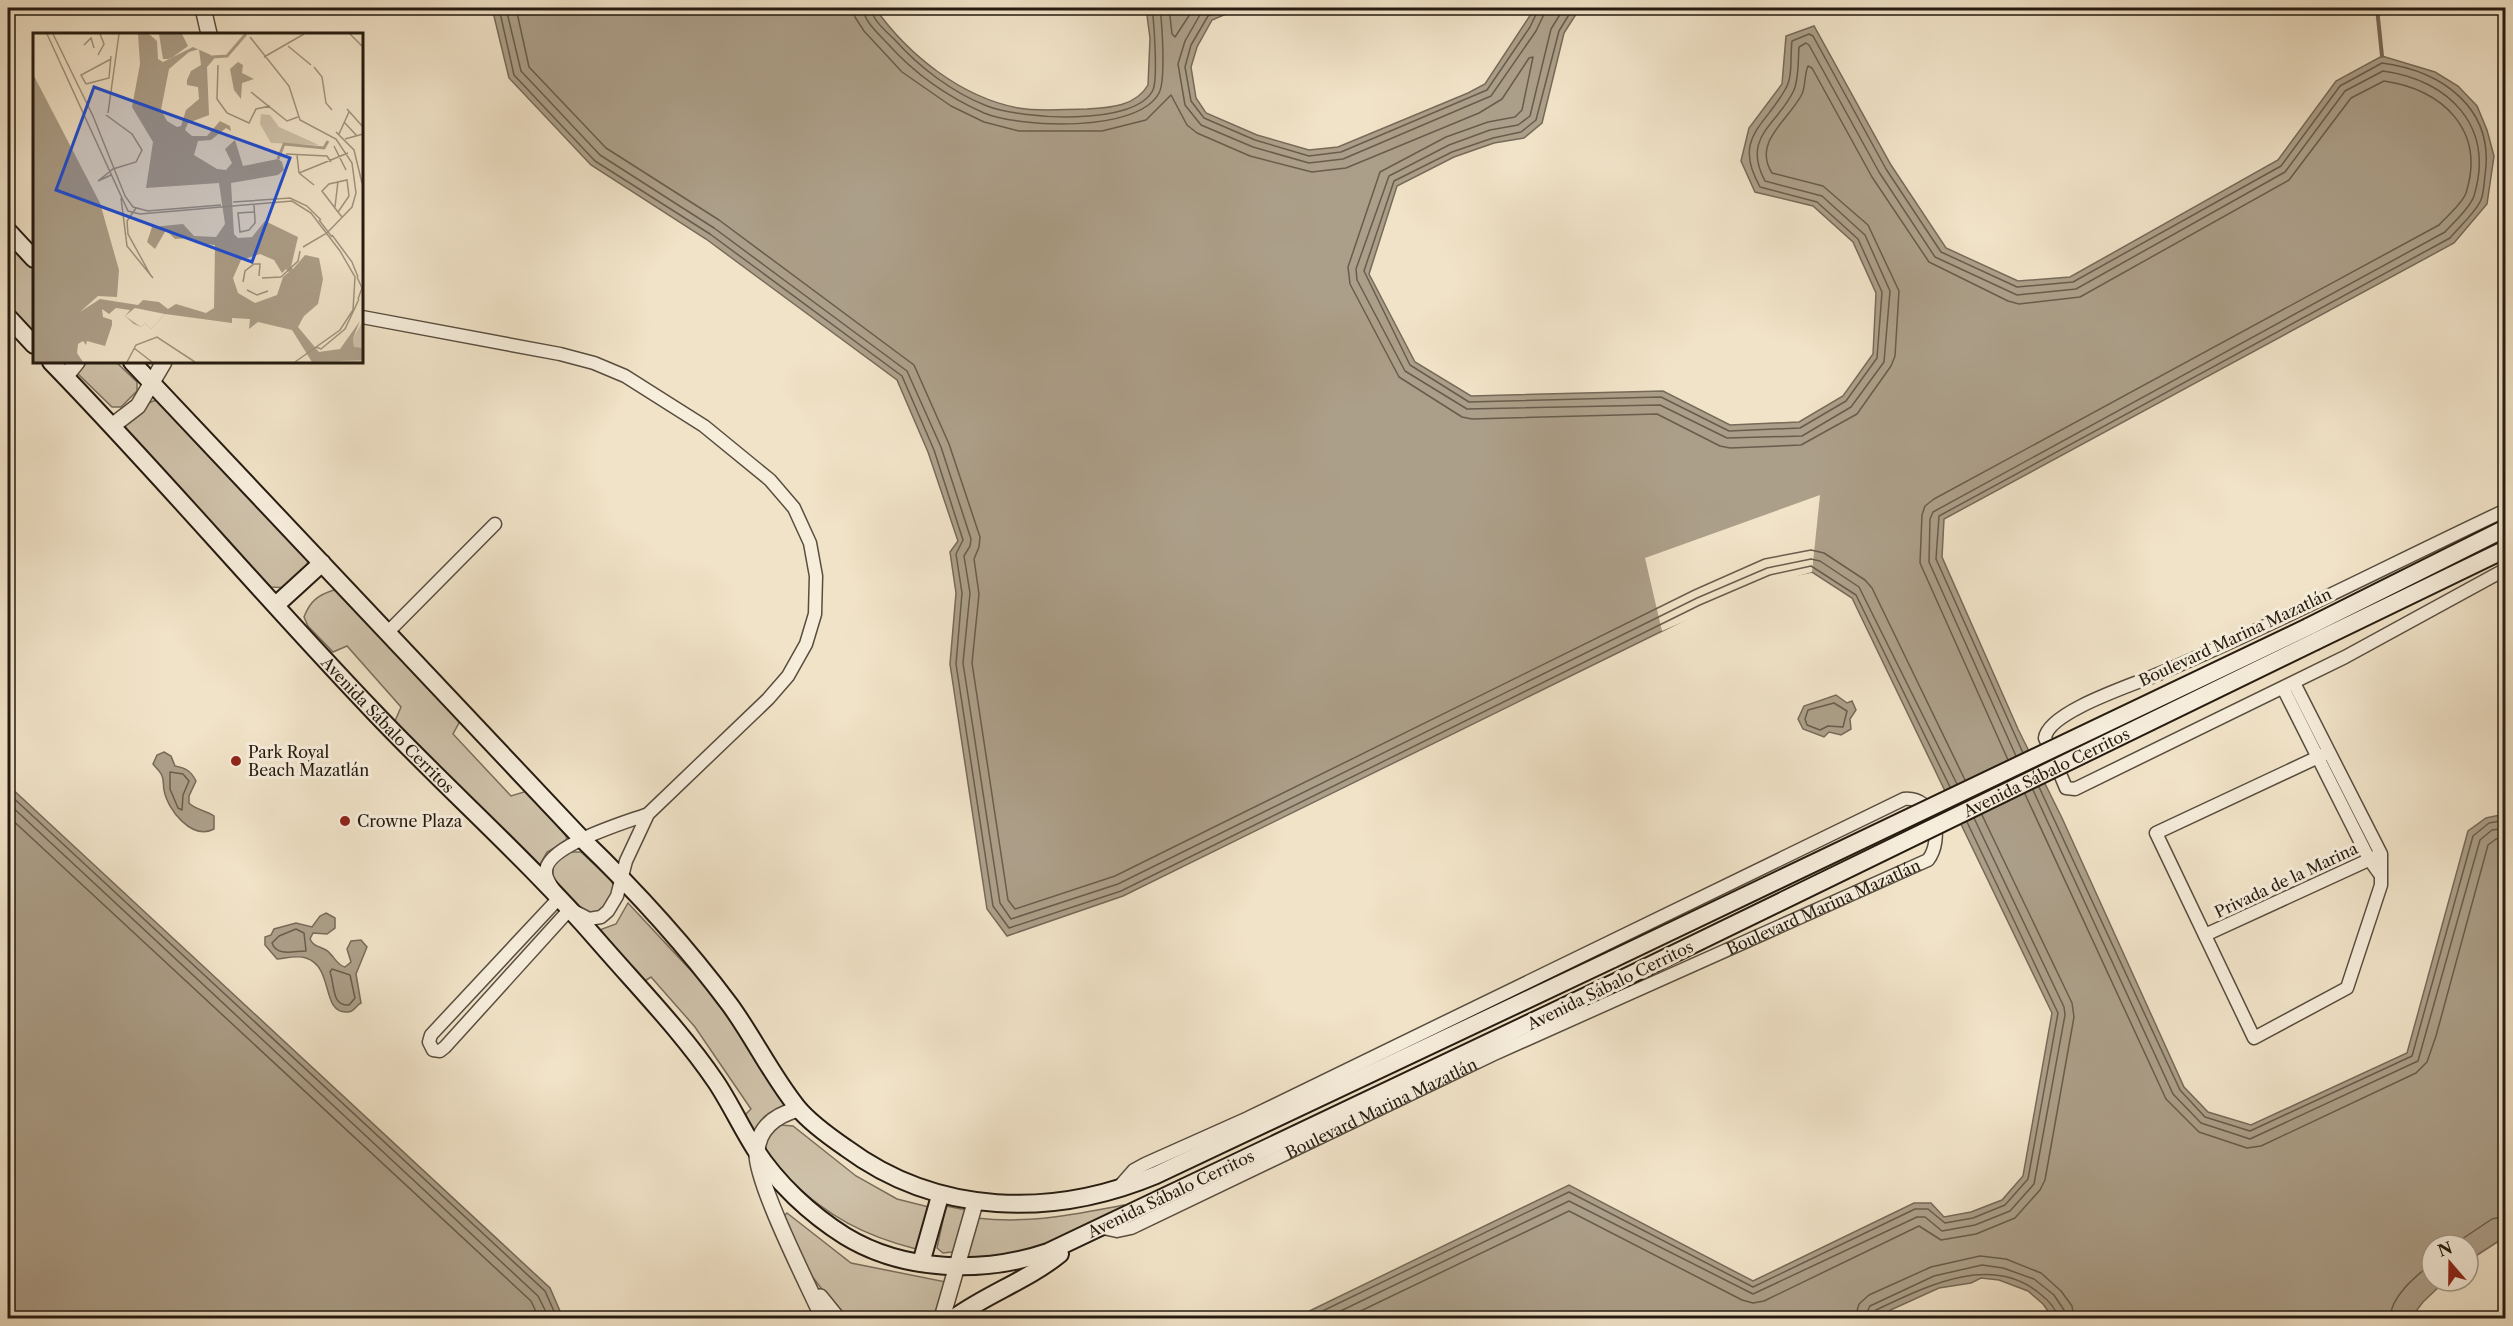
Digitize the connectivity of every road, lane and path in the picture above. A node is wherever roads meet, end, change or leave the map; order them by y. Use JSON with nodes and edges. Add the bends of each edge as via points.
{"nodes":[{"id":1,"x":203,"y":8,"type":"edge"},
{"id":2,"x":209,"y":33,"type":"edge"},
{"id":3,"x":8,"y":231,"type":"edge"},
{"id":4,"x":33,"y":258,"type":"edge"},
{"id":5,"x":8,"y":317,"type":"edge"},
{"id":6,"x":363,"y":317,"type":"edge"},
{"id":7,"x":33,"y":344,"type":"edge"},
{"id":8,"x":52,"y":363,"type":"edge"},
{"id":9,"x":76,"y":363,"type":"edge"},
{"id":10,"x":133,"y":363,"type":"edge"},
{"id":11,"x":163,"y":363,"type":"edge"},
{"id":12,"x":65,"y":376,"type":"junction"},
{"id":13,"x":152,"y":384,"type":"junction"},
{"id":14,"x":112,"y":426,"type":"junction"},
{"id":15,"x":2505,"y":510,"type":"edge"},
{"id":16,"x":495,"y":524,"type":"dead end"},
{"id":17,"x":2505,"y":528,"type":"edge"},
{"id":18,"x":2505,"y":549,"type":"edge"},
{"id":19,"x":322,"y":563,"type":"junction"},
{"id":20,"x":2505,"y":569,"type":"edge"},
{"id":21,"x":276,"y":605,"type":"junction"},
{"id":22,"x":388,"y":632,"type":"junction"},
{"id":23,"x":2312,"y":634,"type":"junction"},
{"id":24,"x":2288,"y":685,"type":"junction"},
{"id":25,"x":2323,"y":754,"type":"junction"},
{"id":26,"x":648,"y":814,"type":"junction"},
{"id":27,"x":582,"y":839,"type":"junction"},
{"id":28,"x":2381,"y":854,"type":"junction"},
{"id":29,"x":2369,"y":860,"type":"junction"},
{"id":30,"x":2379,"y":873,"type":"junction"},
{"id":31,"x":622,"y":877,"type":"junction"},
{"id":32,"x":564,"y":903,"type":"junction"},
{"id":33,"x":2205,"y":935,"type":"junction"},
{"id":34,"x":1449,"y":1028,"type":"junction"},
{"id":35,"x":1469,"y":1060,"type":"junction"},
{"id":36,"x":798,"y":1108,"type":"junction"},
{"id":37,"x":756,"y":1152,"type":"junction"},
{"id":38,"x":940,"y":1196,"type":"junction"},
{"id":39,"x":975,"y":1203,"type":"junction"},
{"id":40,"x":1076,"y":1240,"type":"junction"},
{"id":41,"x":921,"y":1263,"type":"junction"},
{"id":42,"x":958,"y":1266,"type":"junction"},
{"id":43,"x":800,"y":1267,"type":"junction"},
{"id":44,"x":823,"y":1318,"type":"edge"},
{"id":45,"x":837,"y":1318,"type":"edge"},
{"id":46,"x":942,"y":1318,"type":"edge"},
{"id":47,"x":954,"y":1318,"type":"edge"}],
"edges":[{"from":1,"to":2,"type":"street"},
{"from":3,"to":4,"type":"main road"},
{"from":5,"to":7,"type":"main road"},
{"from":6,"to":26,"type":"street","via":[[560,354],[625,376],[734,448],[783,492],[797,513],[810,543],[816,576],[815,614],[802,652],[768,699]]},
{"from":8,"to":12,"type":"main road","name":"Avenida Sábalo Cerritos"},
{"from":9,"to":12,"type":"street"},
{"from":10,"to":13,"type":"main road","name":"Avenida Sábalo Cerritos"},
{"from":11,"to":13,"type":"street"},
{"from":12,"to":14,"type":"main road","name":"Avenida Sábalo Cerritos"},
{"from":13,"to":14,"type":"street","via":[[138,406]]},
{"from":13,"to":19,"type":"main road","name":"Avenida Sábalo Cerritos"},
{"from":14,"to":21,"type":"main road","name":"Avenida Sábalo Cerritos"},
{"from":15,"to":24,"type":"street","name":"Boulevard Marina Mazatlán","via":[[2160,673],[2088,703],[2052,723],[2045,738],[2066,788],[2075,789]]},
{"from":16,"to":22,"type":"street"},
{"from":17,"to":23,"type":"main road","name":"Boulevard Marina Mazatlán"},
{"from":18,"to":23,"type":"main road"},
{"from":19,"to":21,"type":"main road"},
{"from":19,"to":22,"type":"main road","name":"Avenida Sábalo Cerritos"},
{"from":20,"to":24,"type":"street","name":"Boulevard Marina Mazatlán"},
{"from":21,"to":32,"type":"main road","name":"Avenida Sábalo Cerritos","via":[[374,712]]},
{"from":22,"to":27,"type":"main road","name":"Avenida Sábalo Cerritos"},
{"from":23,"to":34,"type":"main road","name":"Avenida Sábalo Cerritos","bridge":true,"via":[[1613,959]]},
{"from":23,"to":35,"type":"main road","name":"Avenida Sábalo Cerritos","bridge":true,"via":[[1622,979]]},
{"from":24,"to":25,"type":"street"},
{"from":25,"to":28,"type":"street"},
{"from":25,"to":29,"type":"street"},
{"from":25,"to":33,"type":"street","via":[[2156,833]]},
{"from":26,"to":27,"type":"street"},
{"from":26,"to":31,"type":"street"},
{"from":27,"to":31,"type":"main road","name":"Avenida Sábalo Cerritos"},
{"from":27,"to":32,"type":"street","via":[[555,854],[547,867],[546,874]]},
{"from":28,"to":29,"type":"street","name":"Privada de la Marina"},
{"from":28,"to":30,"type":"street"},
{"from":29,"to":30,"type":"street"},
{"from":29,"to":33,"type":"street","name":"Privada de la Marina"},
{"from":30,"to":33,"type":"street","via":[[2380,885],[2347,988],[2254,1038]]},
{"from":31,"to":32,"type":"street","via":[[614,903],[605,915],[589,919]]},
{"from":31,"to":36,"type":"main road","name":"Avenida Sábalo Cerritos","via":[[730,1005]]},
{"from":32,"to":32,"type":"street","via":[[431,1035],[433,1050],[445,1047]]},
{"from":32,"to":37,"type":"main road","name":"Avenida Sábalo Cerritos","via":[[681,1036],[716,1083]]},
{"from":34,"to":35,"type":"street","name":"Boulevard Marina Mazatlán","via":[[1904,799],[1914,798],[1927,807],[1937,837],[1928,860]]},
{"from":34,"to":39,"type":"main road","name":"Avenida Sábalo Cerritos","via":[[1177,1165],[1115,1191],[1035,1204]]},
{"from":35,"to":40,"type":"main road","name":"Avenida Sábalo Cerritos"},
{"from":36,"to":37,"type":"street","via":[[772,1119]]},
{"from":36,"to":38,"type":"main road","name":"Avenida Sábalo Cerritos","via":[[830,1137],[882,1172]]},
{"from":37,"to":41,"type":"main road","name":"Avenida Sábalo Cerritos","via":[[794,1196],[842,1234],[876,1252]]},
{"from":37,"to":43,"type":"street","name":"Avenida Sábalo Cerritos","via":[[767,1191]]},
{"from":38,"to":39,"type":"main road","name":"Avenida Sábalo Cerritos"},
{"from":38,"to":41,"type":"main road"},
{"from":39,"to":42,"type":"street"},
{"from":40,"to":42,"type":"main road","name":"Avenida Sábalo Cerritos","via":[[1033,1257]]},
{"from":40,"to":47,"type":"main road","via":[[1036,1271]]},
{"from":41,"to":42,"type":"main road","name":"Avenida Sábalo Cerritos"},
{"from":42,"to":46,"type":"street"},
{"from":43,"to":44,"type":"street","name":"Avenida Sábalo Cerritos"},
{"from":43,"to":45,"type":"street"}]}
